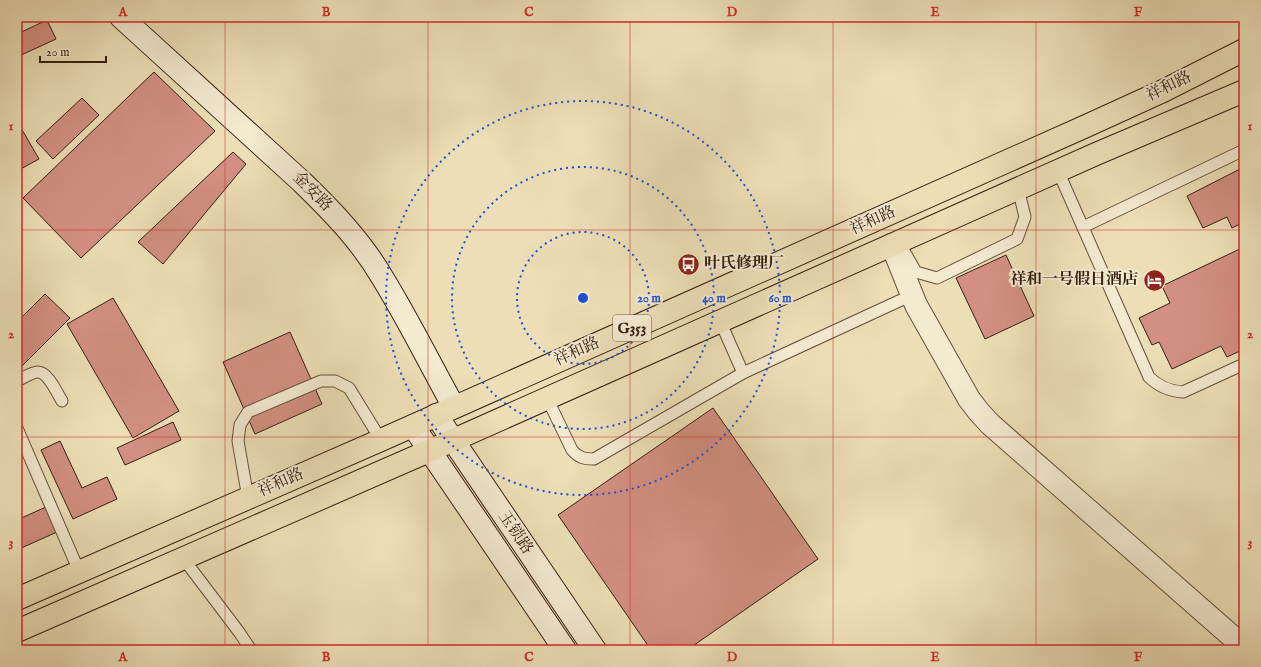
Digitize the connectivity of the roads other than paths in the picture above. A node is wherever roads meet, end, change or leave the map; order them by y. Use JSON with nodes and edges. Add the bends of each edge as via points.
{"nodes":[{"id":1,"x":121,"y":17,"type":"edge"},
{"id":2,"x":1244,"y":50,"type":"edge"},
{"id":3,"x":1244,"y":91,"type":"edge"},
{"id":4,"x":1244,"y":150,"type":"edge"},
{"id":5,"x":1058,"y":170,"type":"junction"},
{"id":6,"x":1018,"y":188,"type":"junction"},
{"id":7,"x":1083,"y":227,"type":"junction"},
{"id":8,"x":896,"y":243,"type":"junction"},
{"id":9,"x":912,"y":295,"type":"junction"},
{"id":10,"x":720,"y":321,"type":"junction"},
{"id":11,"x":1244,"y":364,"type":"edge"},
{"id":12,"x":743,"y":373,"type":"junction"},
{"id":13,"x":17,"y":381,"type":"edge"},
{"id":14,"x":547,"y":398,"type":"junction"},
{"id":15,"x":62,"y":401,"type":"dead end"},
{"id":16,"x":445,"y":411,"type":"junction"},
{"id":17,"x":413,"y":426,"type":"junction"},
{"id":18,"x":17,"y":428,"type":"edge"},
{"id":19,"x":381,"y":440,"type":"junction"},
{"id":20,"x":452,"y":440,"type":"junction"},
{"id":21,"x":429,"y":451,"type":"junction"},
{"id":22,"x":248,"y":498,"type":"junction"},
{"id":23,"x":182,"y":558,"type":"junction"},
{"id":24,"x":79,"y":571,"type":"junction"},
{"id":25,"x":17,"y":599,"type":"edge"},
{"id":26,"x":17,"y":631,"type":"edge"},
{"id":27,"x":1244,"y":647,"type":"edge"},
{"id":28,"x":251,"y":650,"type":"edge"},
{"id":29,"x":565,"y":650,"type":"edge"},
{"id":30,"x":595,"y":650,"type":"edge"}],
"edges":[{"from":1,"to":16,"type":"street","name":"金安路","via":[[302,182],[347,228],[382,276]]},
{"from":2,"to":16,"type":"highway","name":"祥和路","number":"G353","via":[[1084,127]]},
{"from":3,"to":5,"type":"highway","name":"祥和路","number":"G353"},
{"from":4,"to":7,"type":"lane"},
{"from":5,"to":6,"type":"highway","name":"祥和路","number":"G353"},
{"from":5,"to":7,"type":"lane"},
{"from":6,"to":8,"type":"highway","name":"祥和路","number":"G353"},
{"from":6,"to":8,"type":"lane","via":[[1025,218],[1017,238],[937,278],[916,272]]},
{"from":7,"to":11,"type":"lane","via":[[1149,377],[1156,384],[1183,392]]},
{"from":8,"to":9,"type":"street"},
{"from":8,"to":10,"type":"highway","name":"祥和路","number":"G353"},
{"from":9,"to":12,"type":"lane"},
{"from":9,"to":27,"type":"street","via":[[969,399],[990,424]]},
{"from":10,"to":12,"type":"lane"},
{"from":10,"to":14,"type":"highway","name":"祥和路","number":"G353"},
{"from":12,"to":14,"type":"lane","via":[[594,459],[584,459],[572,450]]},
{"from":13,"to":15,"type":"lane","via":[[36,372],[43,373]]},
{"from":14,"to":20,"type":"highway","name":"祥和路","number":"G353"},
{"from":16,"to":17,"type":"highway","name":"祥和路","number":"G353"},
{"from":16,"to":20,"type":"street","name":"玉锁路"},
{"from":17,"to":19,"type":"highway","name":"祥和路","number":"G353"},
{"from":17,"to":21,"type":"street","name":"玉锁路"},
{"from":18,"to":24,"type":"lane"},
{"from":19,"to":22,"type":"highway","name":"祥和路","number":"G353"},
{"from":19,"to":22,"type":"lane","via":[[349,388],[335,381],[321,381],[248,412],[240,425],[238,441]]},
{"from":20,"to":21,"type":"highway","name":"祥和路","number":"G353"},
{"from":20,"to":30,"type":"street","name":"玉锁路"},
{"from":21,"to":23,"type":"highway","name":"祥和路","number":"G353"},
{"from":21,"to":29,"type":"street","name":"玉锁路"},
{"from":22,"to":24,"type":"highway","name":"祥和路","number":"G353"},
{"from":23,"to":26,"type":"highway","name":"祥和路","number":"G353"},
{"from":23,"to":28,"type":"lane"},
{"from":24,"to":25,"type":"highway","name":"祥和路","number":"G353"}]}
